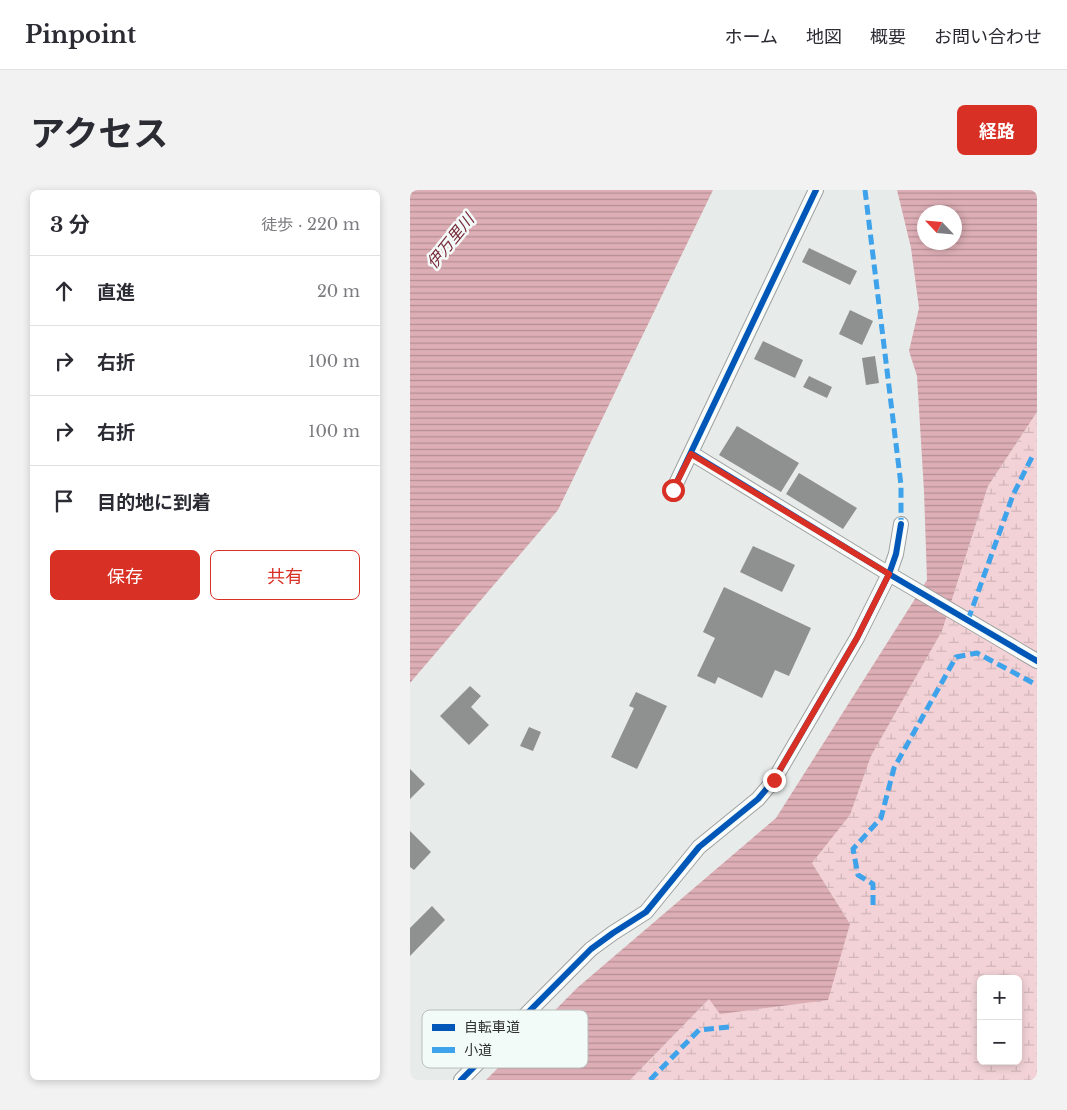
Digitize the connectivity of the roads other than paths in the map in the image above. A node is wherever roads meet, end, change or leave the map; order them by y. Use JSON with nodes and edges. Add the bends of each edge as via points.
{"nodes":[{"id":1,"x":816,"y":190,"type":"edge"},
{"id":2,"x":691,"y":454,"type":"junction"},
{"id":3,"x":673,"y":490,"type":"dead end"},
{"id":4,"x":901,"y":524,"type":"dead end"},
{"id":5,"x":889,"y":574,"type":"junction"},
{"id":6,"x":1037,"y":661,"type":"edge"},
{"id":7,"x":531,"y":1010,"type":"edge"},
{"id":8,"x":473,"y":1068,"type":"edge"},
{"id":9,"x":461,"y":1080,"type":"edge"}],
"edges":[{"from":1,"to":2,"type":"street"},
{"from":2,"to":3,"type":"street"},
{"from":2,"to":5,"type":"street"},
{"from":4,"to":5,"type":"street"},
{"from":5,"to":6,"type":"street"},
{"from":5,"to":7,"type":"street","via":[[857,638],[774,780],[758,799],[699,847],[646,912],[591,950]]},
{"from":8,"to":9,"type":"street"}]}
